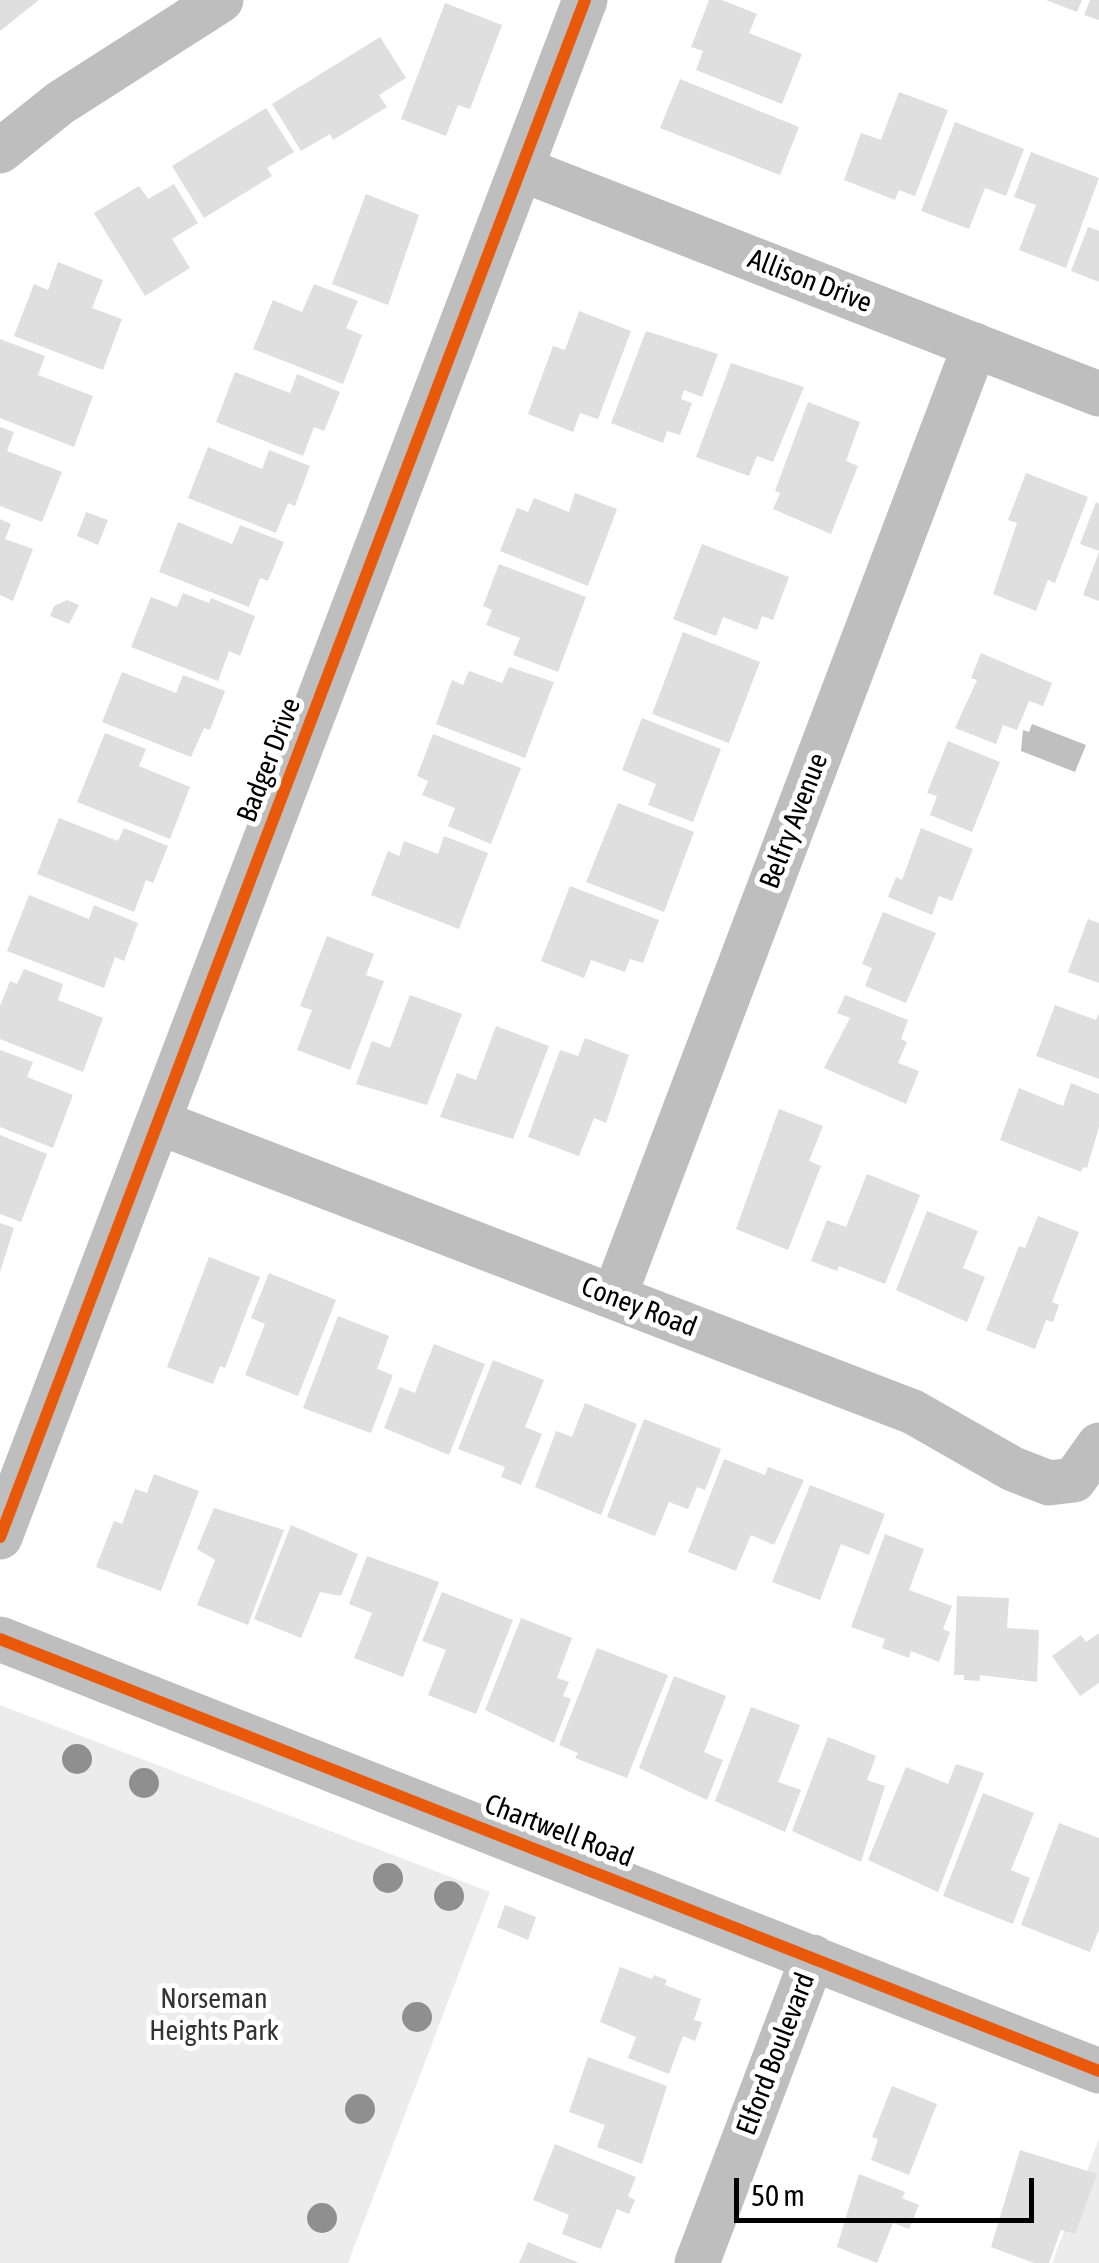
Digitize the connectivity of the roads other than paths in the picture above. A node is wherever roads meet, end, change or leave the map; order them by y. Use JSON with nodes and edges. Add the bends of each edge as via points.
{"nodes":[{"id":1,"x":221,"y":0,"type":"edge"},
{"id":2,"x":585,"y":0,"type":"edge"},
{"id":3,"x":0,"y":151,"type":"edge"},
{"id":4,"x":521,"y":168,"type":"junction"},
{"id":5,"x":976,"y":345,"type":"junction"},
{"id":6,"x":1099,"y":394,"type":"edge"},
{"id":7,"x":158,"y":1122,"type":"junction"},
{"id":8,"x":614,"y":1297,"type":"junction"},
{"id":9,"x":1099,"y":1446,"type":"edge"},
{"id":10,"x":0,"y":1537,"type":"edge"},
{"id":11,"x":0,"y":1639,"type":"edge"},
{"id":12,"x":813,"y":1957,"type":"junction"},
{"id":13,"x":1099,"y":2070,"type":"edge"},
{"id":14,"x":697,"y":2263,"type":"edge"}],
"edges":[{"from":1,"to":3,"type":"street","via":[[60,103]]},
{"from":2,"to":4,"type":"street","name":"Badger Drive"},
{"from":4,"to":5,"type":"street","name":"Allison Drive"},
{"from":4,"to":7,"type":"street","name":"Badger Drive"},
{"from":5,"to":6,"type":"street","name":"Allison Drive"},
{"from":5,"to":8,"type":"street","name":"Belfry Avenue"},
{"from":7,"to":8,"type":"street","name":"Coney Road"},
{"from":7,"to":10,"type":"street","name":"Badger Drive"},
{"from":8,"to":9,"type":"street","name":"Coney Road","via":[[913,1412],[1049,1483],[1074,1480]]},
{"from":11,"to":12,"type":"street","name":"Chartwell Road"},
{"from":12,"to":13,"type":"street","name":"Chartwell Road"},
{"from":12,"to":14,"type":"street","name":"Elford Boulevard"}]}
